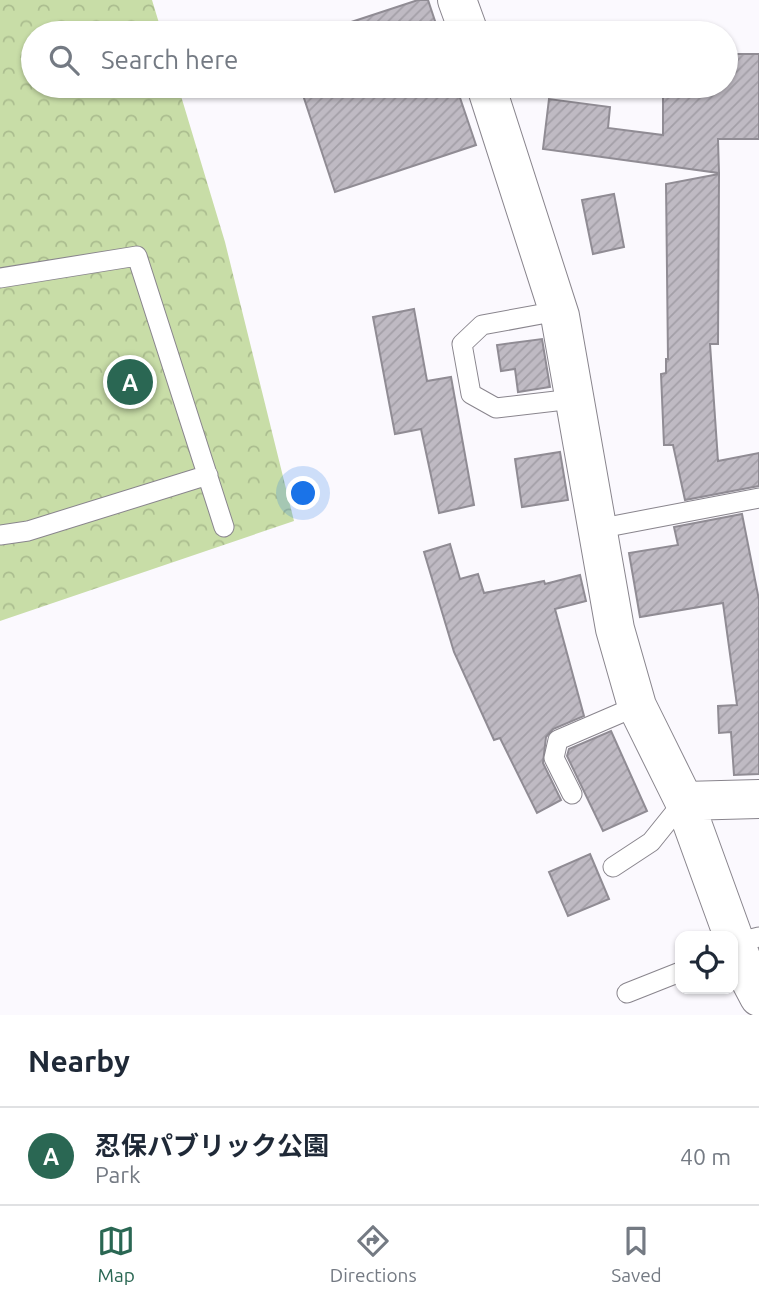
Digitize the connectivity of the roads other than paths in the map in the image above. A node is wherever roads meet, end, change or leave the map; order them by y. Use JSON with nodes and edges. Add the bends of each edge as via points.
{"nodes":[{"id":1,"x":457,"y":0,"type":"edge"},
{"id":2,"x":464,"y":21,"type":"edge"},
{"id":3,"x":490,"y":98,"type":"edge"},
{"id":4,"x":0,"y":278,"type":"edge"},
{"id":5,"x":558,"y":311,"type":"junction"},
{"id":6,"x":573,"y":399,"type":"junction"},
{"id":7,"x":208,"y":475,"type":"junction"},
{"id":8,"x":759,"y":498,"type":"edge"},
{"id":9,"x":224,"y":527,"type":"dead end"},
{"id":10,"x":597,"y":529,"type":"junction"},
{"id":11,"x":0,"y":535,"type":"edge"},
{"id":12,"x":637,"y":706,"type":"junction"},
{"id":13,"x":572,"y":794,"type":"dead end"},
{"id":14,"x":759,"y":799,"type":"edge"},
{"id":15,"x":684,"y":801,"type":"junction"},
{"id":16,"x":613,"y":867,"type":"dead end"},
{"id":17,"x":734,"y":931,"type":"edge"},
{"id":18,"x":738,"y":942,"type":"edge"},
{"id":19,"x":675,"y":974,"type":"edge"},
{"id":20,"x":627,"y":993,"type":"dead end"},
{"id":21,"x":759,"y":997,"type":"edge"}],
"edges":[{"from":1,"to":2,"type":"street"},
{"from":3,"to":5,"type":"street"},
{"from":4,"to":7,"type":"lane","via":[[137,256]]},
{"from":5,"to":6,"type":"street"},
{"from":5,"to":6,"type":"lane","via":[[482,325],[462,344],[471,394],[496,408]]},
{"from":6,"to":10,"type":"street"},
{"from":7,"to":9,"type":"lane"},
{"from":7,"to":11,"type":"lane","via":[[28,531]]},
{"from":8,"to":10,"type":"lane"},
{"from":10,"to":12,"type":"street","via":[[615,629]]},
{"from":12,"to":13,"type":"lane","via":[[558,740],[554,758]]},
{"from":12,"to":15,"type":"street"},
{"from":14,"to":15,"type":"street"},
{"from":15,"to":16,"type":"lane","via":[[651,842]]},
{"from":15,"to":17,"type":"street"},
{"from":18,"to":21,"type":"street"},
{"from":19,"to":20,"type":"lane"}]}
